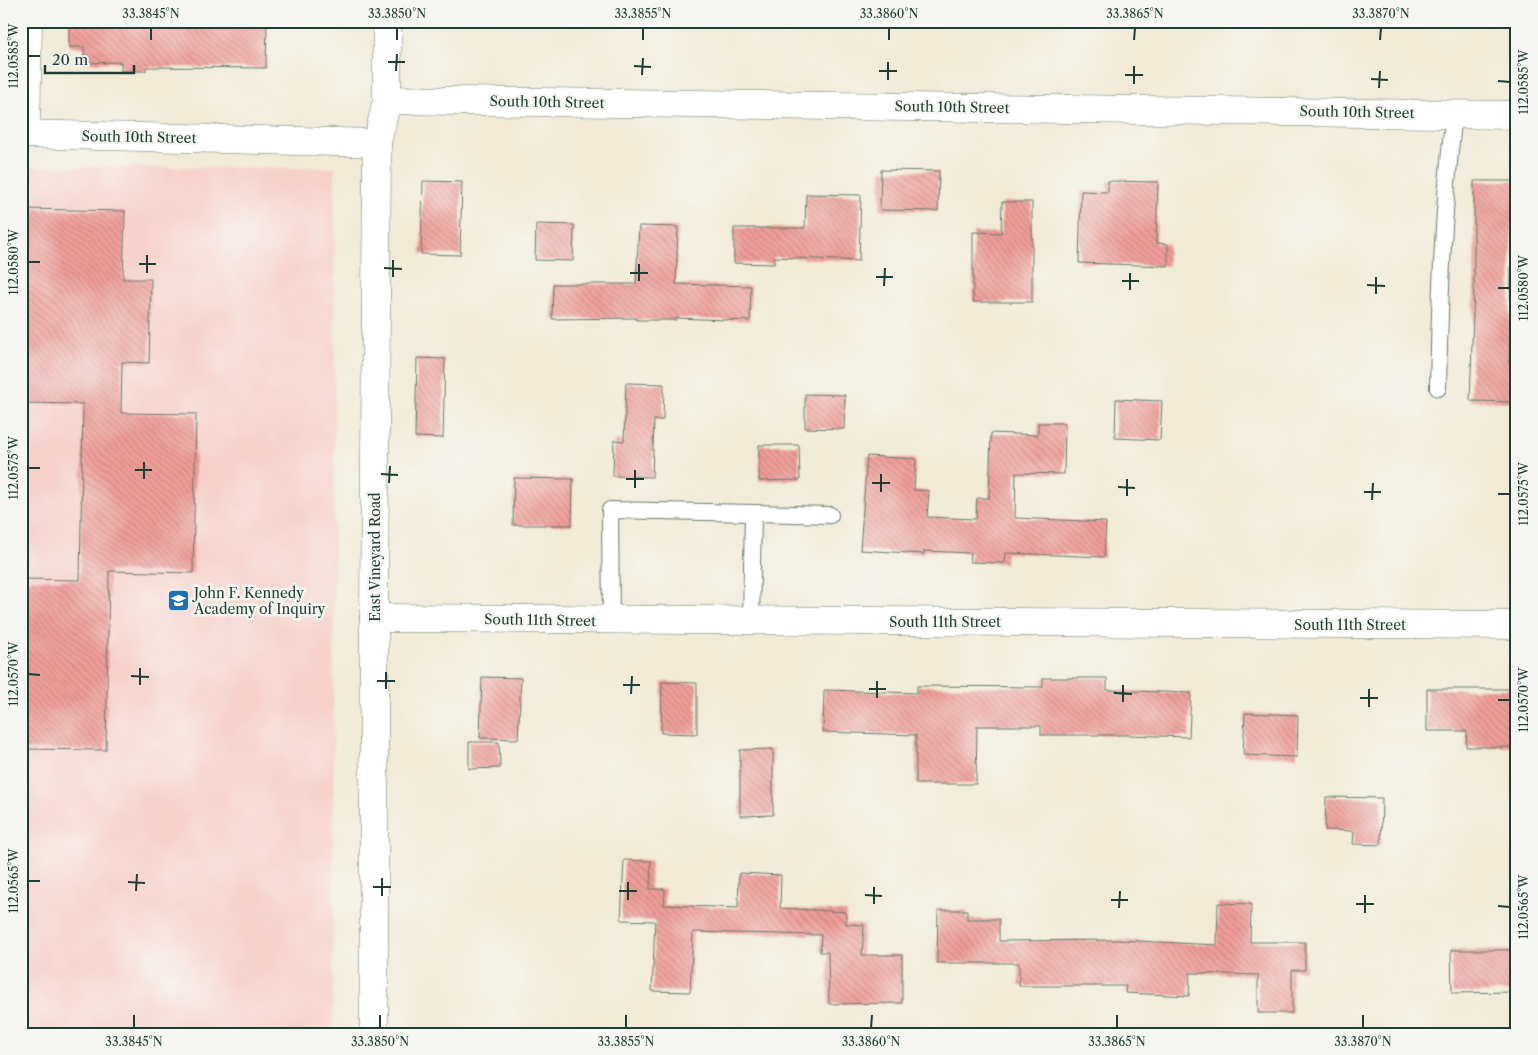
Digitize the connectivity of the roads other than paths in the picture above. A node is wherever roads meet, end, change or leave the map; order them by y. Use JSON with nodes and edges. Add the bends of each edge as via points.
{"nodes":[{"id":1,"x":28,"y":21,"type":"edge"},
{"id":2,"x":387,"y":21,"type":"edge"},
{"id":3,"x":387,"y":100,"type":"junction"},
{"id":4,"x":1454,"y":114,"type":"junction"},
{"id":5,"x":1517,"y":114,"type":"edge"},
{"id":6,"x":23,"y":134,"type":"edge"},
{"id":7,"x":376,"y":143,"type":"junction"},
{"id":8,"x":1438,"y":388,"type":"dead end"},
{"id":9,"x":753,"y":513,"type":"junction"},
{"id":10,"x":830,"y":515,"type":"dead end"},
{"id":11,"x":374,"y":618,"type":"junction"},
{"id":12,"x":611,"y":620,"type":"junction"},
{"id":13,"x":751,"y":621,"type":"junction"},
{"id":14,"x":1517,"y":626,"type":"edge"},
{"id":15,"x":374,"y":1034,"type":"edge"}],
"edges":[{"from":1,"to":6,"type":"street"},
{"from":2,"to":3,"type":"street","name":"East Vineyard Road"},
{"from":3,"to":4,"type":"street","name":"South 10th Street"},
{"from":3,"to":7,"type":"street","name":"East Vineyard Road"},
{"from":4,"to":5,"type":"street","name":"South 10th Street"},
{"from":4,"to":8,"type":"lane","via":[[1447,170]]},
{"from":6,"to":7,"type":"street","name":"South 10th Street"},
{"from":7,"to":11,"type":"street","name":"East Vineyard Road"},
{"from":9,"to":10,"type":"lane"},
{"from":9,"to":12,"type":"lane","via":[[610,510]]},
{"from":9,"to":13,"type":"lane"},
{"from":11,"to":12,"type":"street","name":"South 11th Street"},
{"from":11,"to":15,"type":"street","name":"East Vineyard Road"},
{"from":12,"to":13,"type":"street","name":"South 11th Street"},
{"from":13,"to":14,"type":"street","name":"South 11th Street"}]}
